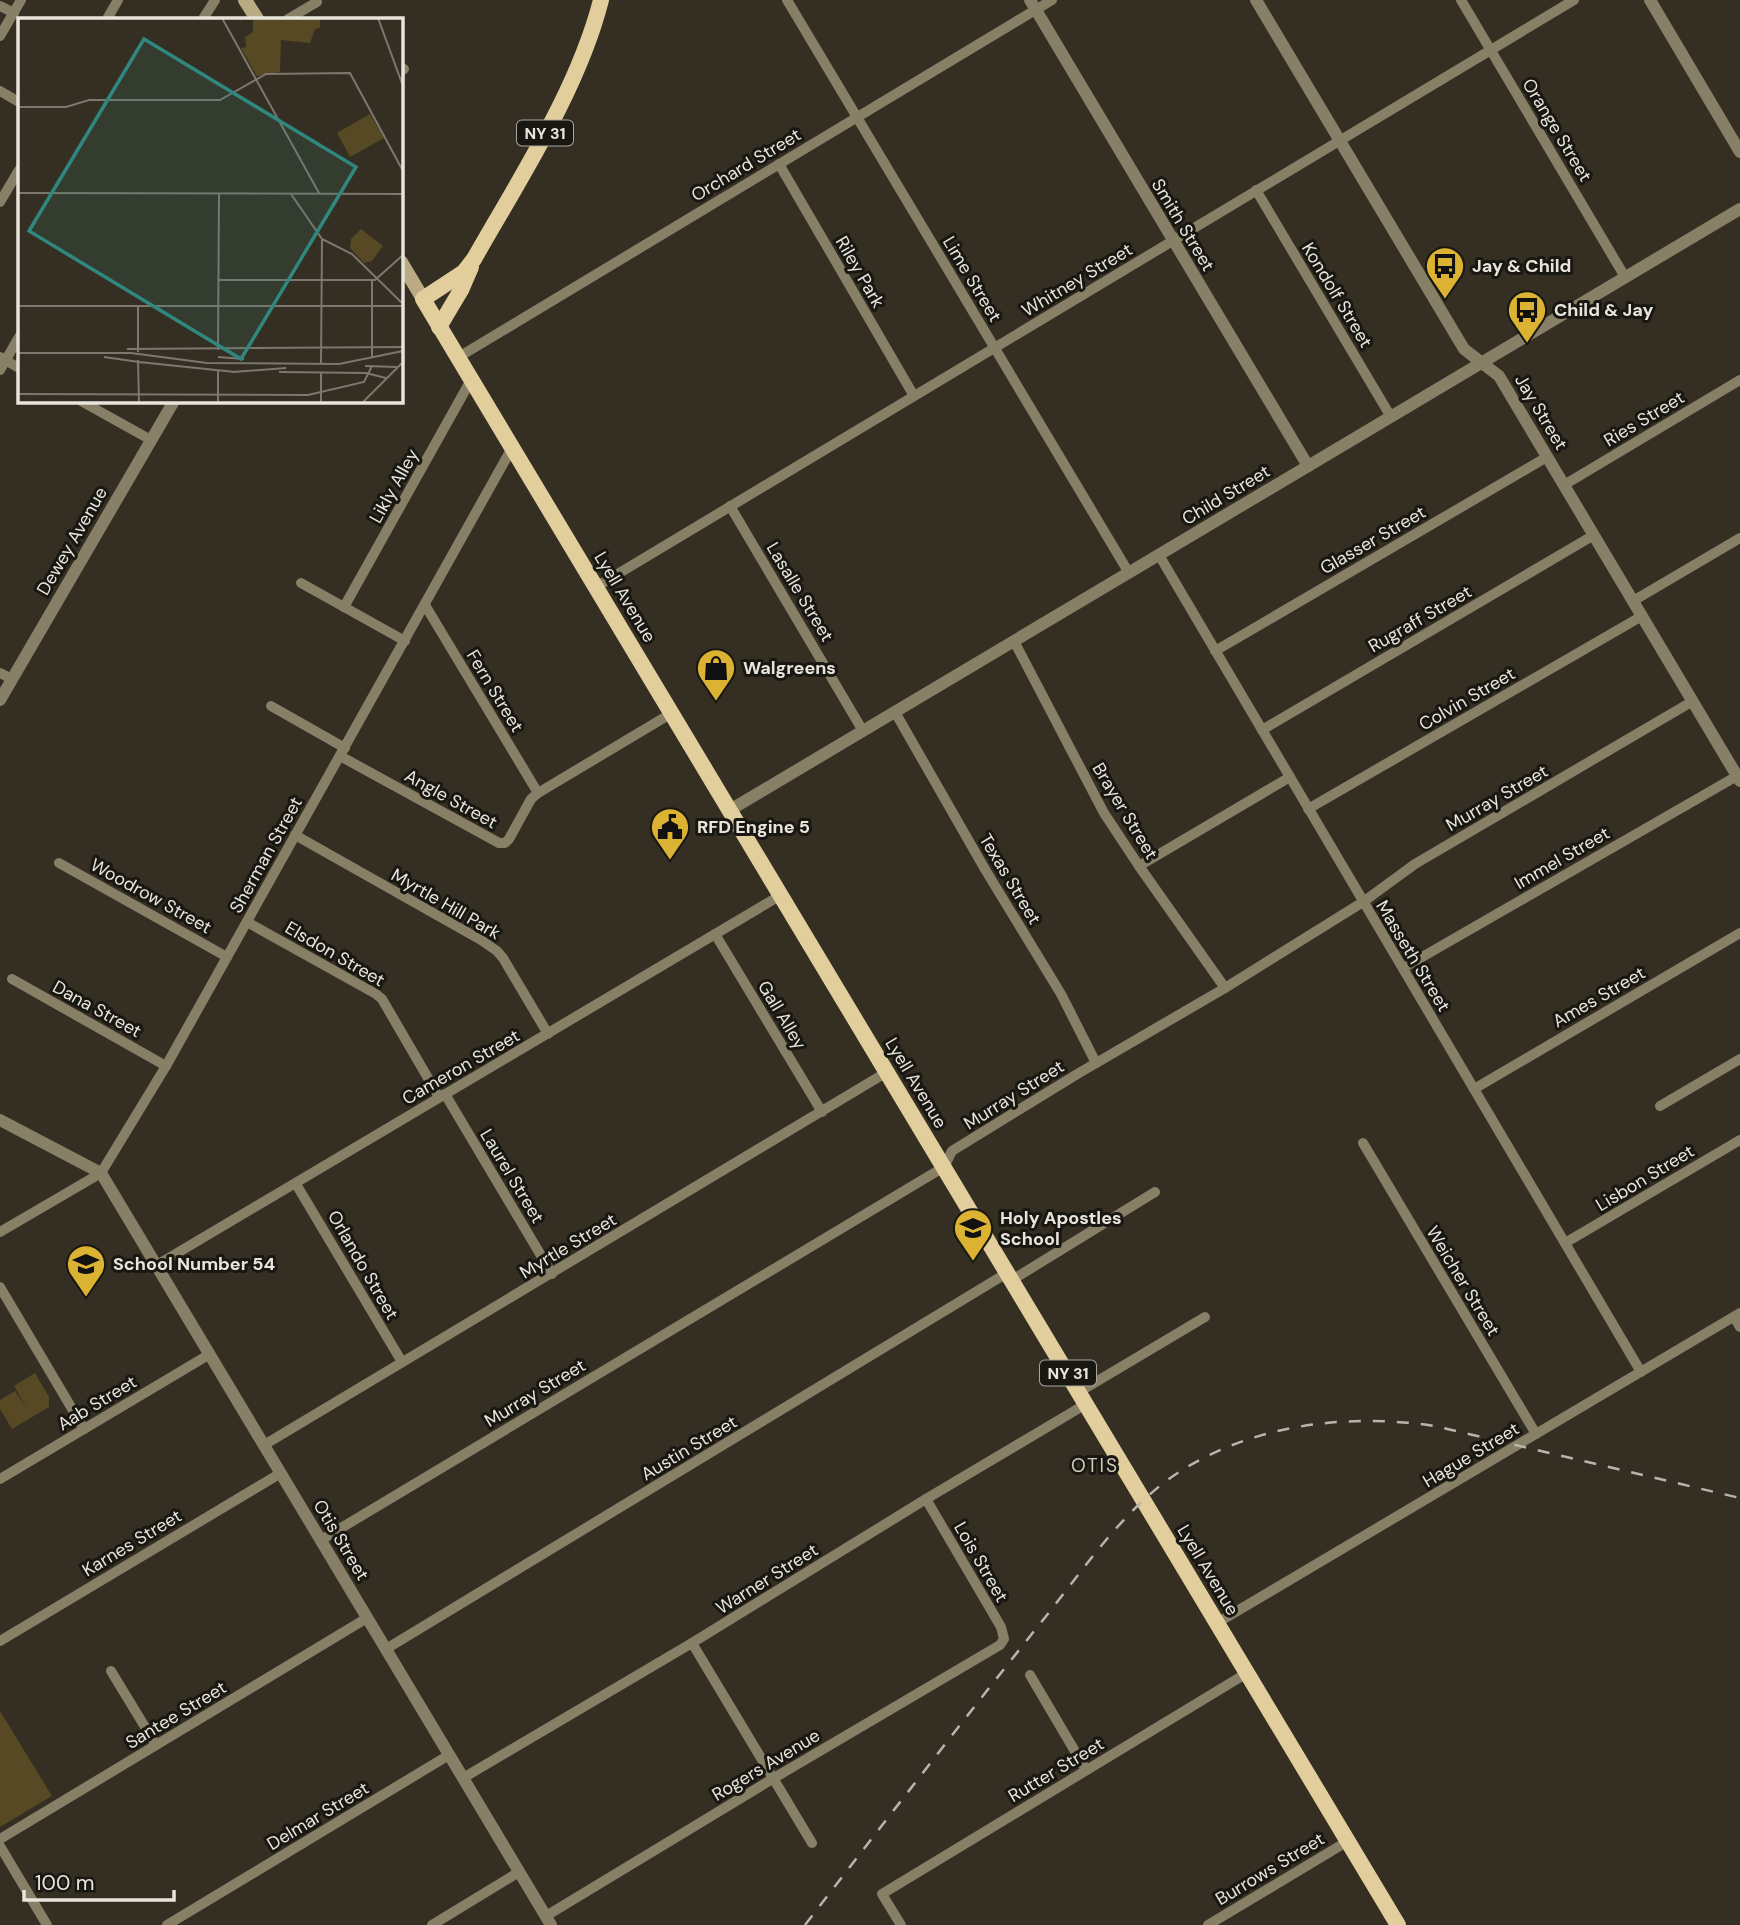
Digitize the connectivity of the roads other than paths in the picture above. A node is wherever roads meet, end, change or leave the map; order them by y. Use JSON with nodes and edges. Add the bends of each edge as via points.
{"nodes":[{"id":1,"x":21,"y":0,"type":"edge"},
{"id":2,"x":118,"y":0,"type":"edge"},
{"id":3,"x":215,"y":0,"type":"edge"},
{"id":4,"x":245,"y":0,"type":"edge"},
{"id":5,"x":601,"y":0,"type":"edge"},
{"id":6,"x":788,"y":0,"type":"edge"},
{"id":7,"x":1052,"y":0,"type":"edge"},
{"id":8,"x":1256,"y":0,"type":"edge"},
{"id":9,"x":1461,"y":0,"type":"edge"},
{"id":10,"x":1574,"y":0,"type":"edge"},
{"id":11,"x":1650,"y":0,"type":"edge"},
{"id":12,"x":317,"y":2,"type":"edge"},
{"id":13,"x":1033,"y":5,"type":"edge"},
{"id":14,"x":0,"y":6,"type":"edge"},
{"id":15,"x":13,"y":13,"type":"junction"},
{"id":16,"x":108,"y":18,"type":"edge"},
{"id":17,"x":205,"y":18,"type":"edge"},
{"id":18,"x":256,"y":18,"type":"edge"},
{"id":19,"x":290,"y":18,"type":"edge"},
{"id":20,"x":0,"y":36,"type":"edge"},
{"id":21,"x":1490,"y":50,"type":"junction"},
{"id":22,"x":0,"y":91,"type":"edge"},
{"id":23,"x":18,"y":101,"type":"edge"},
{"id":24,"x":857,"y":117,"type":"junction"},
{"id":25,"x":1340,"y":141,"type":"junction"},
{"id":26,"x":1740,"y":152,"type":"edge"},
{"id":27,"x":779,"y":164,"type":"junction"},
{"id":28,"x":18,"y":172,"type":"edge"},
{"id":29,"x":1256,"y":190,"type":"junction"},
{"id":30,"x":0,"y":202,"type":"edge"},
{"id":31,"x":1740,"y":209,"type":"edge"},
{"id":32,"x":1172,"y":241,"type":"junction"},
{"id":33,"x":474,"y":259,"type":"junction"},
{"id":34,"x":402,"y":264,"type":"edge"},
{"id":35,"x":1625,"y":277,"type":"junction"},
{"id":36,"x":423,"y":299,"type":"junction"},
{"id":37,"x":439,"y":327,"type":"junction"},
{"id":38,"x":18,"y":338,"type":"edge"},
{"id":39,"x":994,"y":348,"type":"junction"},
{"id":40,"x":457,"y":358,"type":"junction"},
{"id":41,"x":2,"y":362,"type":"edge"},
{"id":42,"x":1481,"y":363,"type":"junction"},
{"id":43,"x":471,"y":380,"type":"junction"},
{"id":44,"x":1740,"y":380,"type":"edge"},
{"id":45,"x":914,"y":396,"type":"junction"},
{"id":46,"x":82,"y":402,"type":"edge"},
{"id":47,"x":173,"y":402,"type":"edge"},
{"id":48,"x":1391,"y":417,"type":"junction"},
{"id":49,"x":151,"y":440,"type":"junction"},
{"id":50,"x":512,"y":448,"type":"junction"},
{"id":51,"x":1547,"y":457,"type":"junction"},
{"id":52,"x":1308,"y":466,"type":"junction"},
{"id":53,"x":1564,"y":485,"type":"junction"},
{"id":54,"x":730,"y":506,"type":"junction"},
{"id":55,"x":1594,"y":535,"type":"junction"},
{"id":56,"x":1740,"y":538,"type":"edge"},
{"id":57,"x":1159,"y":555,"type":"junction"},
{"id":58,"x":1129,"y":573,"type":"junction"},
{"id":59,"x":301,"y":583,"type":"dead end"},
{"id":60,"x":596,"y":587,"type":"junction"},
{"id":61,"x":1633,"y":601,"type":"junction"},
{"id":62,"x":425,"y":605,"type":"junction"},
{"id":63,"x":344,"y":607,"type":"junction"},
{"id":64,"x":1642,"y":616,"type":"junction"},
{"id":65,"x":405,"y":641,"type":"junction"},
{"id":66,"x":1014,"y":641,"type":"junction"},
{"id":67,"x":1215,"y":651,"type":"junction"},
{"id":68,"x":6,"y":676,"type":"edge"},
{"id":69,"x":0,"y":700,"type":"edge"},
{"id":70,"x":1693,"y":701,"type":"junction"},
{"id":71,"x":271,"y":706,"type":"dead end"},
{"id":72,"x":895,"y":712,"type":"junction"},
{"id":73,"x":672,"y":713,"type":"junction"},
{"id":74,"x":1262,"y":730,"type":"junction"},
{"id":75,"x":863,"y":731,"type":"junction"},
{"id":76,"x":342,"y":752,"type":"junction"},
{"id":77,"x":1290,"y":777,"type":"junction"},
{"id":78,"x":1738,"y":778,"type":"edge"},
{"id":79,"x":538,"y":793,"type":"junction"},
{"id":80,"x":1308,"y":809,"type":"junction"},
{"id":81,"x":730,"y":810,"type":"junction"},
{"id":82,"x":295,"y":835,"type":"junction"},
{"id":83,"x":59,"y":863,"type":"dead end"},
{"id":84,"x":1139,"y":866,"type":"junction"},
{"id":85,"x":781,"y":895,"type":"junction"},
{"id":86,"x":1363,"y":902,"type":"junction"},
{"id":87,"x":247,"y":922,"type":"junction"},
{"id":88,"x":1740,"y":933,"type":"edge"},
{"id":89,"x":715,"y":934,"type":"junction"},
{"id":90,"x":227,"y":957,"type":"junction"},
{"id":91,"x":1402,"y":968,"type":"junction"},
{"id":92,"x":12,"y":979,"type":"dead end"},
{"id":93,"x":1224,"y":988,"type":"junction"},
{"id":94,"x":548,"y":1034,"type":"junction"},
{"id":95,"x":1740,"y":1059,"type":"edge"},
{"id":96,"x":1096,"y":1063,"type":"junction"},
{"id":97,"x":166,"y":1066,"type":"junction"},
{"id":98,"x":887,"y":1072,"type":"junction"},
{"id":99,"x":1474,"y":1088,"type":"junction"},
{"id":100,"x":442,"y":1095,"type":"junction"},
{"id":101,"x":1660,"y":1106,"type":"dead end"},
{"id":102,"x":822,"y":1112,"type":"junction"},
{"id":103,"x":0,"y":1120,"type":"edge"},
{"id":104,"x":1740,"y":1140,"type":"edge"},
{"id":105,"x":1363,"y":1143,"type":"dead end"},
{"id":106,"x":944,"y":1167,"type":"junction"},
{"id":107,"x":102,"y":1173,"type":"junction"},
{"id":108,"x":296,"y":1184,"type":"junction"},
{"id":109,"x":1155,"y":1192,"type":"dead end"},
{"id":110,"x":0,"y":1232,"type":"edge"},
{"id":111,"x":1565,"y":1243,"type":"junction"},
{"id":112,"x":157,"y":1265,"type":"junction"},
{"id":113,"x":552,"y":1274,"type":"junction"},
{"id":114,"x":1010,"y":1276,"type":"junction"},
{"id":115,"x":0,"y":1287,"type":"edge"},
{"id":116,"x":1737,"y":1315,"type":"edge"},
{"id":117,"x":1205,"y":1317,"type":"dead end"},
{"id":118,"x":1740,"y":1327,"type":"edge"},
{"id":119,"x":209,"y":1354,"type":"junction"},
{"id":120,"x":402,"y":1362,"type":"junction"},
{"id":121,"x":1641,"y":1372,"type":"junction"},
{"id":122,"x":1082,"y":1398,"type":"junction"},
{"id":123,"x":84,"y":1429,"type":"junction"},
{"id":124,"x":1536,"y":1434,"type":"junction"},
{"id":125,"x":264,"y":1445,"type":"junction"},
{"id":126,"x":281,"y":1473,"type":"junction"},
{"id":127,"x":0,"y":1479,"type":"edge"},
{"id":128,"x":926,"y":1499,"type":"junction"},
{"id":129,"x":321,"y":1540,"type":"junction"},
{"id":130,"x":367,"y":1618,"type":"junction"},
{"id":131,"x":1217,"y":1623,"type":"junction"},
{"id":132,"x":0,"y":1641,"type":"edge"},
{"id":133,"x":1002,"y":1642,"type":"joint"},
{"id":134,"x":692,"y":1643,"type":"junction"},
{"id":135,"x":386,"y":1649,"type":"junction"},
{"id":136,"x":111,"y":1671,"type":"dead end"},
{"id":137,"x":1247,"y":1673,"type":"junction"},
{"id":138,"x":1030,"y":1675,"type":"dead end"},
{"id":139,"x":156,"y":1745,"type":"junction"},
{"id":140,"x":449,"y":1755,"type":"junction"},
{"id":141,"x":1086,"y":1770,"type":"junction"},
{"id":142,"x":463,"y":1778,"type":"junction"},
{"id":143,"x":774,"y":1778,"type":"junction"},
{"id":144,"x":0,"y":1839,"type":"edge"},
{"id":145,"x":1348,"y":1841,"type":"junction"},
{"id":146,"x":812,"y":1843,"type":"dead end"},
{"id":147,"x":0,"y":1846,"type":"edge"},
{"id":148,"x":519,"y":1872,"type":"junction"},
{"id":149,"x":548,"y":1921,"type":"edge"},
{"id":150,"x":47,"y":1925,"type":"edge"},
{"id":151,"x":167,"y":1925,"type":"edge"},
{"id":152,"x":432,"y":1925,"type":"edge"},
{"id":153,"x":901,"y":1925,"type":"edge"},
{"id":154,"x":1208,"y":1925,"type":"edge"},
{"id":155,"x":1398,"y":1925,"type":"edge"}],
"edges":[{"from":1,"to":15,"type":"street"},
{"from":2,"to":16,"type":"street"},
{"from":3,"to":17,"type":"street"},
{"from":4,"to":18,"type":"main road"},
{"from":5,"to":33,"type":"main road","number":"NY 31","via":[[591,38],[556,114]]},
{"from":6,"to":24,"type":"street","name":"Lime Street"},
{"from":7,"to":13,"type":"street","name":"Orchard Street"},
{"from":8,"to":25,"type":"street","name":"Jay Street"},
{"from":9,"to":21,"type":"street","name":"Orange Street"},
{"from":10,"to":21,"type":"street","name":"Whitney Street"},
{"from":11,"to":26,"type":"street"},
{"from":12,"to":19,"type":"street"},
{"from":13,"to":24,"type":"street","name":"Orchard Street"},
{"from":13,"to":32,"type":"street","name":"Smith Street"},
{"from":14,"to":15,"type":"street"},
{"from":15,"to":20,"type":"street"},
{"from":21,"to":25,"type":"street","name":"Whitney Street"},
{"from":21,"to":35,"type":"street","name":"Orange Street"},
{"from":22,"to":23,"type":"street"},
{"from":24,"to":27,"type":"street","name":"Orchard Street"},
{"from":24,"to":39,"type":"street","name":"Lime Street"},
{"from":25,"to":29,"type":"street","name":"Whitney Street"},
{"from":25,"to":42,"type":"street","name":"Jay Street","via":[[1464,349]]},
{"from":27,"to":40,"type":"street","name":"Orchard Street"},
{"from":27,"to":45,"type":"street","name":"Riley Park"},
{"from":28,"to":30,"type":"street"},
{"from":29,"to":32,"type":"street","name":"Whitney Street"},
{"from":29,"to":48,"type":"street","name":"Kondolf Street"},
{"from":31,"to":35,"type":"street","name":"Child Street"},
{"from":32,"to":39,"type":"street","name":"Whitney Street"},
{"from":32,"to":52,"type":"street","name":"Smith Street"},
{"from":33,"to":36,"type":"main road","number":"NY 31","via":[[464,272]]},
{"from":33,"to":37,"type":"main road","number":"NY 31"},
{"from":34,"to":36,"type":"main road","name":"Lyell Avenue"},
{"from":35,"to":42,"type":"street","name":"Child Street"},
{"from":36,"to":37,"type":"main road","name":"Lyell Avenue","number":"NY 31"},
{"from":37,"to":40,"type":"main road","name":"Lyell Avenue","number":"NY 31"},
{"from":38,"to":41,"type":"street"},
{"from":39,"to":45,"type":"street","name":"Whitney Street"},
{"from":39,"to":58,"type":"street","name":"Lime Street"},
{"from":40,"to":43,"type":"main road","name":"Lyell Avenue","number":"NY 31"},
{"from":42,"to":48,"type":"street","name":"Child Street"},
{"from":42,"to":51,"type":"street","name":"Jay Street","via":[[1499,376]]},
{"from":43,"to":50,"type":"main road","name":"Lyell Avenue","number":"NY 31"},
{"from":43,"to":63,"type":"street","name":"Likly Alley"},
{"from":44,"to":53,"type":"street","name":"Ries Street"},
{"from":45,"to":54,"type":"street","name":"Whitney Street"},
{"from":46,"to":49,"type":"street"},
{"from":47,"to":49,"type":"street","name":"Dewey Avenue"},
{"from":48,"to":52,"type":"street","name":"Child Street"},
{"from":49,"to":68,"type":"street","name":"Dewey Avenue"},
{"from":50,"to":60,"type":"main road","name":"Lyell Avenue","number":"NY 31"},
{"from":50,"to":62,"type":"street","name":"Sherman Street"},
{"from":51,"to":53,"type":"street","name":"Jay Street"},
{"from":51,"to":67,"type":"street","name":"Glasser Street"},
{"from":52,"to":57,"type":"street","name":"Child Street"},
{"from":53,"to":55,"type":"street","name":"Jay Street"},
{"from":54,"to":60,"type":"street","name":"Whitney Street"},
{"from":54,"to":75,"type":"street","name":"Lasalle Street"},
{"from":55,"to":61,"type":"street","name":"Jay Street"},
{"from":55,"to":74,"type":"street","name":"Rugraff Street"},
{"from":56,"to":61,"type":"street"},
{"from":57,"to":58,"type":"street","name":"Child Street"},
{"from":57,"to":67,"type":"street","name":"Masseth Street"},
{"from":58,"to":66,"type":"street","name":"Child Street"},
{"from":59,"to":63,"type":"street"},
{"from":60,"to":73,"type":"main road","name":"Lyell Avenue","number":"NY 31"},
{"from":61,"to":64,"type":"street","name":"Jay Street"},
{"from":62,"to":65,"type":"street","name":"Sherman Street"},
{"from":62,"to":79,"type":"street","name":"Fern Street"},
{"from":63,"to":65,"type":"street"},
{"from":64,"to":70,"type":"street","name":"Jay Street"},
{"from":64,"to":80,"type":"street","name":"Colvin Street"},
{"from":65,"to":76,"type":"street","name":"Sherman Street"},
{"from":66,"to":72,"type":"street","name":"Child Street"},
{"from":66,"to":84,"type":"street","name":"Brayer Street","via":[[1104,813]]},
{"from":67,"to":74,"type":"street","name":"Masseth Street"},
{"from":68,"to":69,"type":"street","name":"Dewey Avenue"},
{"from":70,"to":78,"type":"street","name":"Jay Street"},
{"from":70,"to":86,"type":"street","name":"Murray Street","via":[[1415,864]]},
{"from":71,"to":76,"type":"street"},
{"from":72,"to":75,"type":"street","name":"Child Street"},
{"from":72,"to":96,"type":"street","name":"Texas Street","via":[[1061,993]]},
{"from":73,"to":79,"type":"street","name":"Angle Street"},
{"from":73,"to":81,"type":"main road","name":"Lyell Avenue","number":"NY 31"},
{"from":74,"to":77,"type":"street","name":"Masseth Street"},
{"from":75,"to":81,"type":"street","name":"Child Street"},
{"from":76,"to":79,"type":"street","name":"Angle Street","via":[[499,843],[509,839]]},
{"from":76,"to":82,"type":"street","name":"Sherman Street"},
{"from":77,"to":80,"type":"street","name":"Masseth Street"},
{"from":77,"to":84,"type":"street"},
{"from":78,"to":91,"type":"street","name":"Immel Street"},
{"from":80,"to":86,"type":"street","name":"Masseth Street"},
{"from":81,"to":85,"type":"main road","name":"Lyell Avenue","number":"NY 31"},
{"from":82,"to":87,"type":"street","name":"Sherman Street"},
{"from":82,"to":94,"type":"street","name":"Myrtle Hill Park","via":[[497,951]]},
{"from":83,"to":90,"type":"street","name":"Woodrow Street"},
{"from":84,"to":93,"type":"street","name":"Brayer Street"},
{"from":85,"to":89,"type":"street","name":"Cameron Street"},
{"from":85,"to":98,"type":"main road","name":"Lyell Avenue","number":"NY 31"},
{"from":86,"to":91,"type":"street","name":"Masseth Street"},
{"from":86,"to":93,"type":"street","name":"Murray Street"},
{"from":87,"to":90,"type":"street","name":"Sherman Street"},
{"from":87,"to":100,"type":"street","name":"Elsdon Street","via":[[382,999]]},
{"from":88,"to":99,"type":"street","name":"Ames Street"},
{"from":89,"to":94,"type":"street","name":"Cameron Street"},
{"from":89,"to":102,"type":"street","name":"Gall Alley"},
{"from":90,"to":97,"type":"street","name":"Sherman Street"},
{"from":91,"to":99,"type":"street","name":"Masseth Street"},
{"from":92,"to":97,"type":"street","name":"Dana Street"},
{"from":93,"to":96,"type":"street","name":"Murray Street"},
{"from":94,"to":100,"type":"street","name":"Cameron Street"},
{"from":95,"to":101,"type":"street"},
{"from":96,"to":106,"type":"street","name":"Murray Street","via":[[952,1152]]},
{"from":97,"to":107,"type":"street","name":"Sherman Street"},
{"from":98,"to":102,"type":"street","name":"Myrtle Street"},
{"from":98,"to":106,"type":"main road","name":"Lyell Avenue","number":"NY 31"},
{"from":99,"to":111,"type":"street","name":"Masseth Street"},
{"from":100,"to":108,"type":"street","name":"Cameron Street"},
{"from":100,"to":113,"type":"street","name":"Laurel Street"},
{"from":102,"to":113,"type":"street","name":"Myrtle Street"},
{"from":103,"to":107,"type":"street"},
{"from":104,"to":111,"type":"street","name":"Lisbon Street"},
{"from":105,"to":124,"type":"street","name":"Weicher Street"},
{"from":106,"to":114,"type":"main road","name":"Lyell Avenue","number":"NY 31"},
{"from":106,"to":129,"type":"street","name":"Murray Street"},
{"from":107,"to":110,"type":"street","name":"Sherman Street"},
{"from":107,"to":112,"type":"street","name":"Otis Street"},
{"from":108,"to":112,"type":"street","name":"Cameron Street"},
{"from":108,"to":120,"type":"street","name":"Orlando Street"},
{"from":109,"to":114,"type":"street","name":"Austin Street"},
{"from":111,"to":121,"type":"street","name":"Masseth Street"},
{"from":112,"to":119,"type":"street","name":"Otis Street"},
{"from":113,"to":120,"type":"street","name":"Myrtle Street"},
{"from":114,"to":122,"type":"main road","name":"Lyell Avenue","number":"NY 31"},
{"from":114,"to":135,"type":"street","name":"Austin Street"},
{"from":115,"to":123,"type":"street"},
{"from":116,"to":118,"type":"street"},
{"from":116,"to":121,"type":"street","name":"Hague Street"},
{"from":117,"to":122,"type":"street","name":"Warner Street"},
{"from":119,"to":123,"type":"street","name":"Aab Street"},
{"from":119,"to":125,"type":"street","name":"Otis Street"},
{"from":120,"to":125,"type":"street","name":"Myrtle Street"},
{"from":121,"to":124,"type":"street","name":"Hague Street"},
{"from":122,"to":128,"type":"street","name":"Warner Street"},
{"from":122,"to":131,"type":"main road","name":"Lyell Avenue","number":"NY 31"},
{"from":123,"to":127,"type":"street","name":"Aab Street"},
{"from":124,"to":131,"type":"street","name":"Hague Street"},
{"from":125,"to":126,"type":"street","name":"Otis Street"},
{"from":126,"to":129,"type":"street","name":"Otis Street"},
{"from":126,"to":132,"type":"street","name":"Karnes Street"},
{"from":128,"to":133,"type":"street","name":"Lois Street","via":[[1001,1627]]},
{"from":128,"to":134,"type":"street","name":"Warner Street"},
{"from":129,"to":130,"type":"street","name":"Otis Street"},
{"from":130,"to":135,"type":"street","name":"Otis Street"},
{"from":130,"to":139,"type":"street","name":"Santee Street"},
{"from":131,"to":137,"type":"main road","name":"Lyell Avenue","number":"NY 31"},
{"from":133,"to":143,"type":"street","name":"Rogers Avenue"},
{"from":134,"to":142,"type":"street","name":"Warner Street"},
{"from":134,"to":143,"type":"street"},
{"from":135,"to":140,"type":"street","name":"Otis Street"},
{"from":136,"to":139,"type":"street"},
{"from":137,"to":141,"type":"street","name":"Rutter Street"},
{"from":137,"to":145,"type":"main road","name":"Lyell Avenue","number":"NY 31"},
{"from":138,"to":141,"type":"street"},
{"from":139,"to":144,"type":"street","name":"Santee Street"},
{"from":140,"to":142,"type":"street","name":"Otis Street"},
{"from":140,"to":151,"type":"street","name":"Delmar Street"},
{"from":141,"to":153,"type":"street","name":"Rutter Street","via":[[882,1894]]},
{"from":142,"to":148,"type":"street","name":"Otis Street"},
{"from":143,"to":146,"type":"street"},
{"from":143,"to":149,"type":"street","name":"Rogers Avenue"},
{"from":145,"to":154,"type":"street","name":"Burrows Street"},
{"from":145,"to":155,"type":"main road","name":"Lyell Avenue","number":"NY 31"},
{"from":147,"to":150,"type":"street"},
{"from":148,"to":149,"type":"street","name":"Otis Street"},
{"from":148,"to":152,"type":"street"}]}
